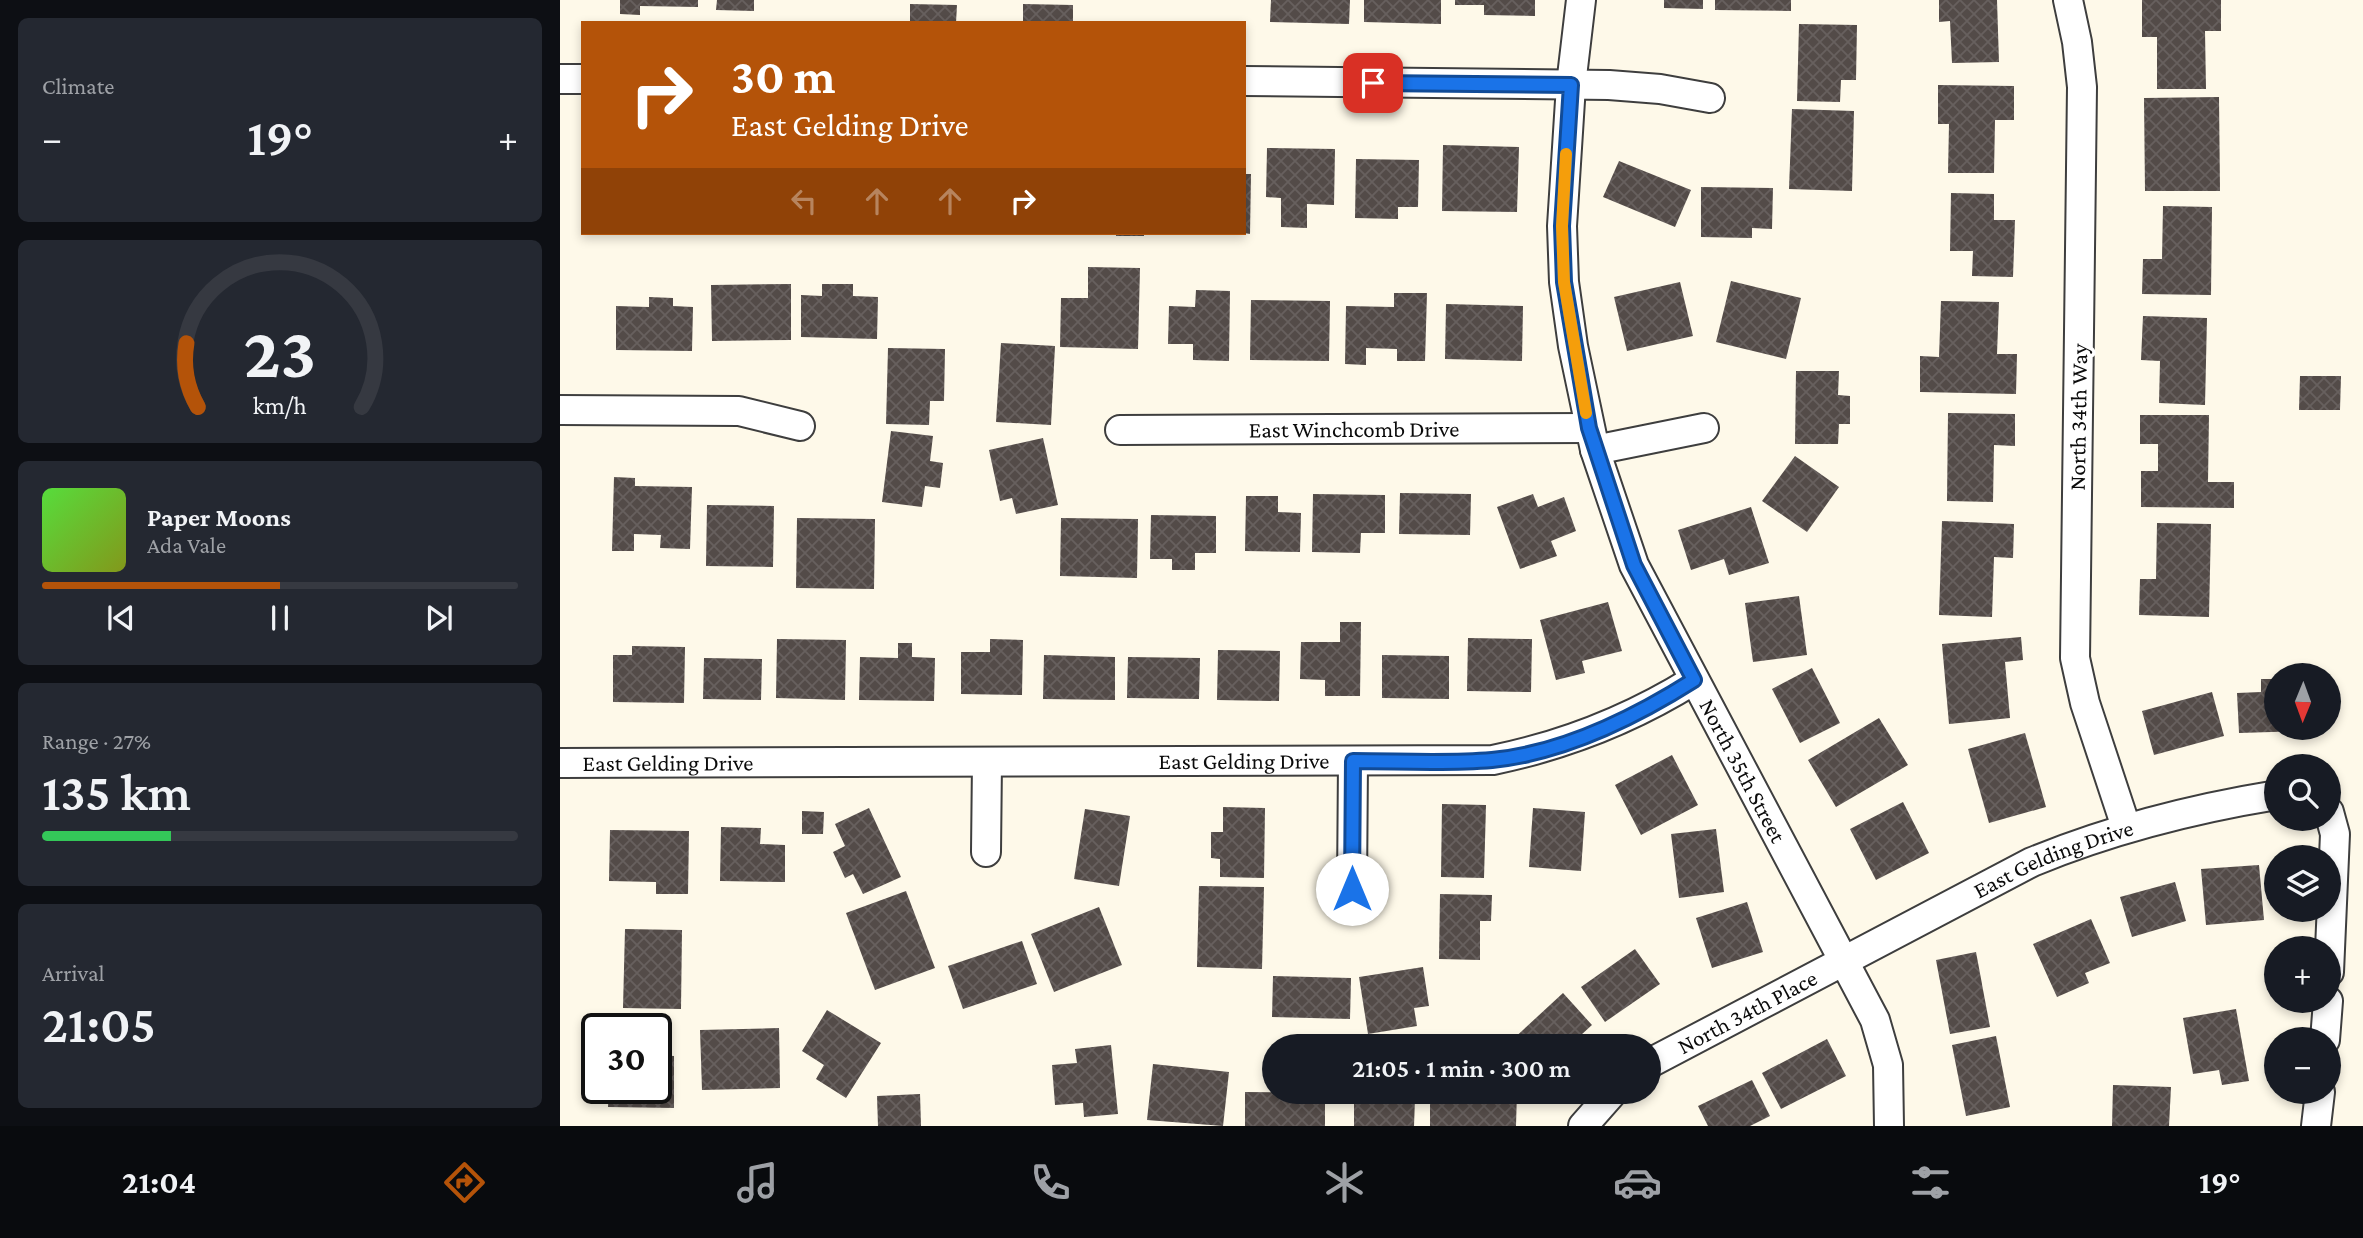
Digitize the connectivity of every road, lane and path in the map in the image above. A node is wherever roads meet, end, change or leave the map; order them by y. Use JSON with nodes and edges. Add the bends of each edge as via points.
{"nodes":[{"id":1,"x":1581,"y":0,"type":"edge"},
{"id":2,"x":2068,"y":0,"type":"edge"},
{"id":3,"x":560,"y":79,"type":"edge"},
{"id":4,"x":581,"y":79,"type":"edge"},
{"id":5,"x":1246,"y":81,"type":"edge"},
{"id":6,"x":1571,"y":85,"type":"junction"},
{"id":7,"x":1710,"y":98,"type":"dead end"},
{"id":8,"x":560,"y":410,"type":"edge"},
{"id":9,"x":800,"y":426,"type":"dead end"},
{"id":10,"x":1704,"y":428,"type":"dead end"},
{"id":11,"x":1120,"y":430,"type":"dead end"},
{"id":12,"x":1592,"y":439,"type":"junction"},
{"id":13,"x":1694,"y":680,"type":"junction"},
{"id":14,"x":1353,"y":761,"type":"junction"},
{"id":15,"x":987,"y":762,"type":"junction"},
{"id":16,"x":560,"y":763,"type":"edge"},
{"id":17,"x":2264,"y":797,"type":"edge"},
{"id":18,"x":2126,"y":827,"type":"junction"},
{"id":19,"x":2334,"y":831,"type":"edge"},
{"id":20,"x":986,"y":852,"type":"dead end"},
{"id":21,"x":1352,"y":889,"type":"dead end"},
{"id":22,"x":2331,"y":936,"type":"edge"},
{"id":23,"x":1844,"y":958,"type":"junction"},
{"id":24,"x":1661,"y":1057,"type":"edge"},
{"id":25,"x":1602,"y":1104,"type":"edge"},
{"id":26,"x":2319,"y":1104,"type":"edge"},
{"id":27,"x":1583,"y":1126,"type":"edge"},
{"id":28,"x":1889,"y":1126,"type":"edge"},
{"id":29,"x":2316,"y":1126,"type":"edge"}],
"edges":[{"from":1,"to":6,"type":"street","name":"North 35th Street"},
{"from":2,"to":18,"type":"street","name":"North 34th Way","via":[[2082,87],[2075,658]]},
{"from":3,"to":4,"type":"street"},
{"from":5,"to":6,"type":"street"},
{"from":6,"to":7,"type":"street","via":[[1660,89]]},
{"from":6,"to":12,"type":"street","name":"North 35th Street","via":[[1562,226],[1564,282]]},
{"from":8,"to":9,"type":"street","via":[[739,411]]},
{"from":10,"to":12,"type":"street","name":"East Winchcomb Drive"},
{"from":11,"to":12,"type":"street","name":"East Winchcomb Drive"},
{"from":12,"to":13,"type":"street","name":"North 35th Street","via":[[1634,565]]},
{"from":13,"to":14,"type":"street","name":"East Gelding Drive","via":[[1609,727],[1548,749],[1493,760]]},
{"from":13,"to":23,"type":"street","name":"North 35th Street"},
{"from":14,"to":15,"type":"street","name":"East Gelding Drive"},
{"from":14,"to":21,"type":"street"},
{"from":15,"to":16,"type":"street","name":"East Gelding Drive"},
{"from":15,"to":20,"type":"street"},
{"from":17,"to":18,"type":"street","name":"East Gelding Drive"},
{"from":18,"to":23,"type":"street","name":"East Gelding Drive","via":[[2032,862]]},
{"from":19,"to":22,"type":"street"},
{"from":23,"to":24,"type":"street","name":"North 34th Place"},
{"from":23,"to":28,"type":"street","name":"North 35th Street","via":[[1875,1020],[1888,1065]]},
{"from":25,"to":27,"type":"street"},
{"from":26,"to":29,"type":"street"}]}
